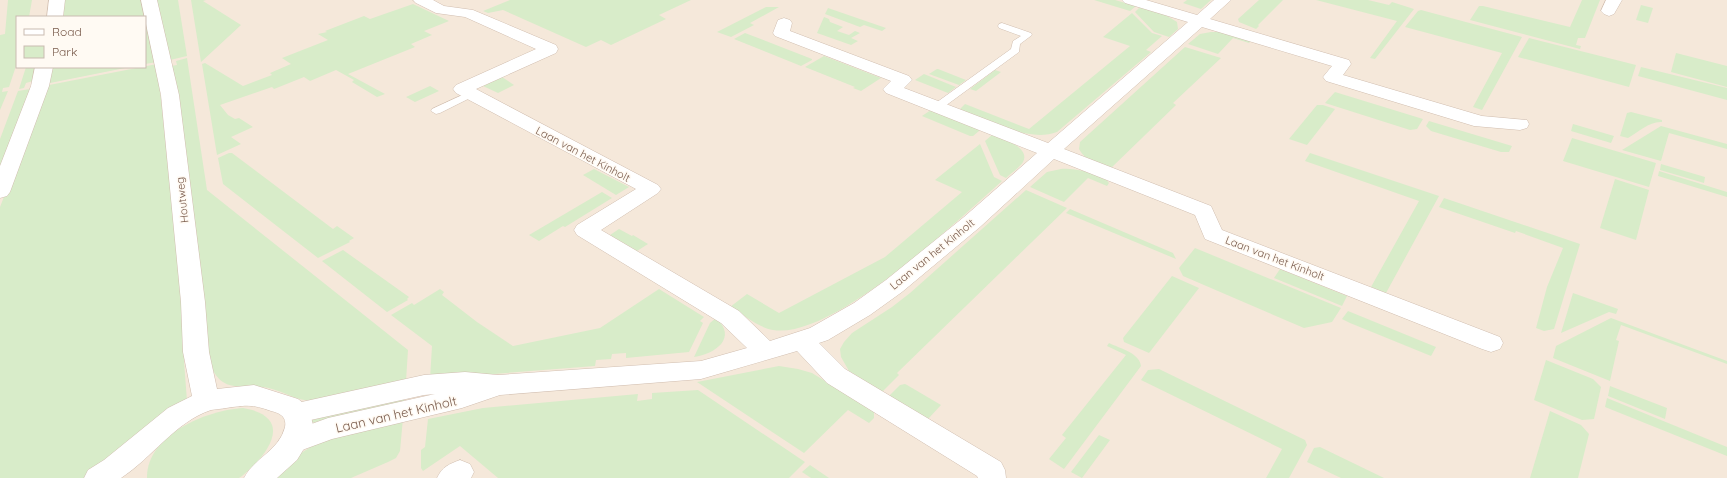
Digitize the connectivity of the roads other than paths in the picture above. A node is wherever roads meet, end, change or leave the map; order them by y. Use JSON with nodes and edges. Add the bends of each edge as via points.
{"nodes":[{"id":1,"x":57,"y":0,"type":"edge"},
{"id":2,"x":149,"y":0,"type":"edge"},
{"id":3,"x":421,"y":0,"type":"edge"},
{"id":4,"x":1130,"y":0,"type":"edge"},
{"id":5,"x":1223,"y":0,"type":"edge"},
{"id":6,"x":55,"y":16,"type":"edge"},
{"id":7,"x":1200,"y":21,"type":"junction"},
{"id":8,"x":784,"y":23,"type":"dead end"},
{"id":9,"x":1002,"y":26,"type":"dead end"},
{"id":10,"x":44,"y":68,"type":"edge"},
{"id":11,"x":471,"y":94,"type":"junction"},
{"id":12,"x":936,"y":107,"type":"junction"},
{"id":13,"x":436,"y":111,"type":"dead end"},
{"id":14,"x":1520,"y":124,"type":"dead end"},
{"id":15,"x":1051,"y":151,"type":"junction"},
{"id":16,"x":0,"y":192,"type":"edge"},
{"id":17,"x":801,"y":340,"type":"junction"},
{"id":18,"x":1491,"y":343,"type":"dead end"},
{"id":19,"x":766,"y":352,"type":"junction"},
{"id":20,"x":498,"y":385,"type":"junction"},
{"id":21,"x":206,"y":401,"type":"junction"},
{"id":22,"x":297,"y":413,"type":"junction"},
{"id":23,"x":294,"y":442,"type":"junction"},
{"id":24,"x":98,"y":478,"type":"edge"},
{"id":25,"x":258,"y":478,"type":"edge"},
{"id":26,"x":992,"y":478,"type":"edge"}],
"edges":[{"from":1,"to":6,"type":"street"},
{"from":2,"to":21,"type":"street","name":"Houtweg","via":[[170,95],[193,302],[196,352]]},
{"from":3,"to":11,"type":"street","via":[[441,10],[472,14],[550,49],[462,89]]},
{"from":4,"to":7,"type":"street"},
{"from":5,"to":7,"type":"street","name":"Laan van het Kinholt"},
{"from":7,"to":14,"type":"street","via":[[1343,64],[1332,77],[1480,122]]},
{"from":7,"to":15,"type":"street","name":"Laan van het Kinholt"},
{"from":8,"to":12,"type":"street","name":"Laan van het Kinholt","via":[[781,33],[903,80],[892,89]]},
{"from":9,"to":12,"type":"lane","via":[[1028,35],[1016,43],[1016,50]]},
{"from":10,"to":16,"type":"street","via":[[40,86]]},
{"from":11,"to":13,"type":"lane"},
{"from":11,"to":19,"type":"street","name":"Laan van het Kinholt","via":[[651,190],[584,230],[730,317]]},
{"from":12,"to":15,"type":"street","name":"Laan van het Kinholt"},
{"from":15,"to":17,"type":"street","name":"Laan van het Kinholt","via":[[972,222],[894,286],[862,309],[819,334]]},
{"from":15,"to":18,"type":"street","name":"Laan van het Kinholt","via":[[1204,211],[1213,234]]},
{"from":17,"to":19,"type":"street","name":"Laan van het Kinholt"},
{"from":17,"to":26,"type":"street","via":[[836,376],[991,470]]},
{"from":19,"to":20,"type":"street","name":"Laan van het Kinholt","via":[[701,370]]},
{"from":20,"to":22,"type":"street","name":"Laan van het Kinholt","via":[[465,382],[417,386]]},
{"from":20,"to":23,"type":"street","name":"Laan van het Kinholt","via":[[462,398],[328,429]]},
{"from":21,"to":22,"type":"street","via":[[254,395],[289,406]]},
{"from":21,"to":24,"type":"street","via":[[178,415],[114,468]]},
{"from":22,"to":23,"type":"street","via":[[299,425]]},
{"from":23,"to":25,"type":"street","via":[[277,463]]}]}
